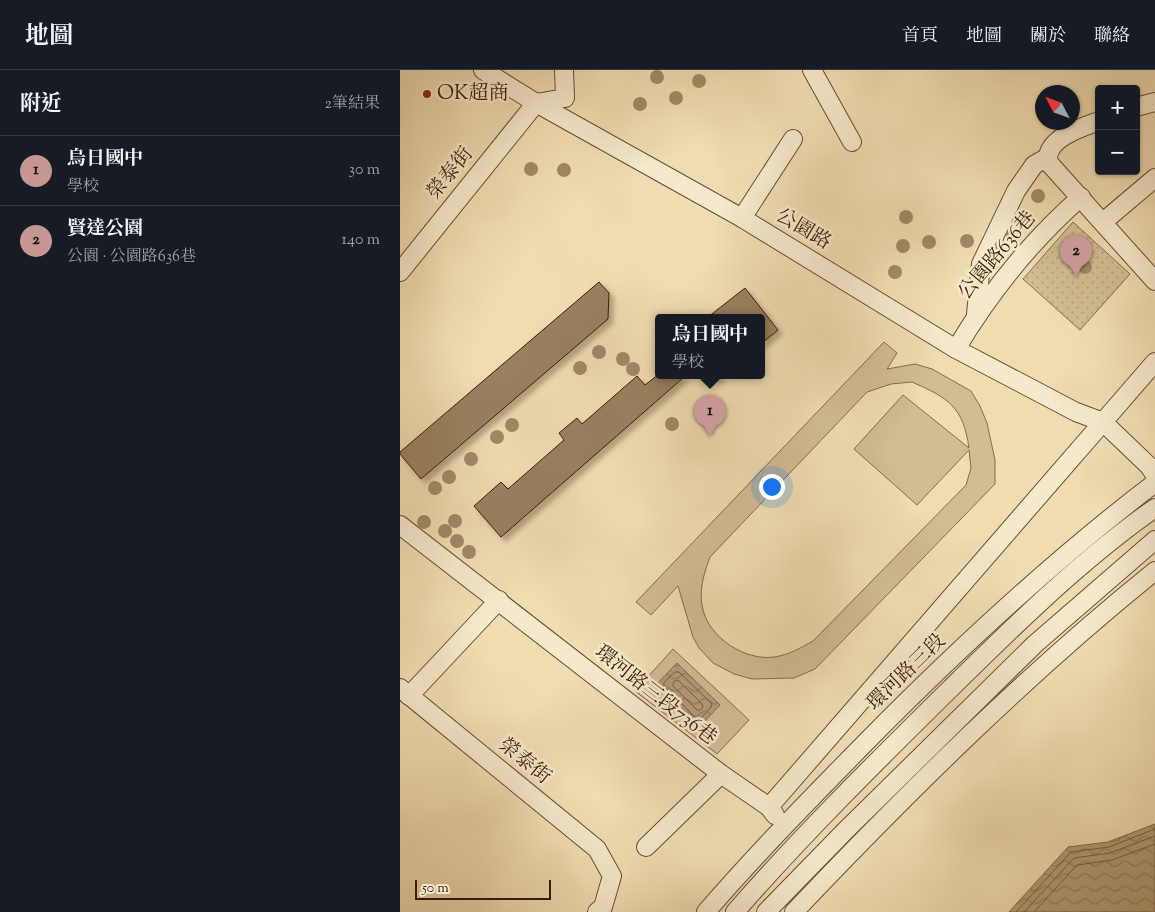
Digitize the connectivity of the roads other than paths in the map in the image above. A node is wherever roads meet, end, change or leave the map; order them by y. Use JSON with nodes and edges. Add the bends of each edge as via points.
{"nodes":[{"id":1,"x":483,"y":70,"type":"edge"},
{"id":2,"x":564,"y":70,"type":"edge"},
{"id":3,"x":812,"y":70,"type":"edge"},
{"id":4,"x":1155,"y":102,"type":"edge"},
{"id":5,"x":536,"y":103,"type":"junction"},
{"id":6,"x":1140,"y":106,"type":"edge"},
{"id":7,"x":1095,"y":122,"type":"edge"},
{"id":8,"x":793,"y":139,"type":"dead end"},
{"id":9,"x":852,"y":142,"type":"dead end"},
{"id":10,"x":1048,"y":157,"type":"junction"},
{"id":11,"x":1155,"y":178,"type":"edge"},
{"id":12,"x":1081,"y":198,"type":"junction"},
{"id":13,"x":742,"y":218,"type":"junction"},
{"id":14,"x":1103,"y":222,"type":"junction"},
{"id":15,"x":400,"y":272,"type":"edge"},
{"id":16,"x":1155,"y":281,"type":"edge"},
{"id":17,"x":976,"y":316,"type":"junction"},
{"id":18,"x":956,"y":349,"type":"junction"},
{"id":19,"x":1155,"y":362,"type":"edge"},
{"id":20,"x":1102,"y":422,"type":"junction"},
{"id":21,"x":1155,"y":475,"type":"edge"},
{"id":22,"x":1155,"y":483,"type":"edge"},
{"id":23,"x":1155,"y":508,"type":"edge"},
{"id":24,"x":400,"y":526,"type":"edge"},
{"id":25,"x":1155,"y":540,"type":"edge"},
{"id":26,"x":1155,"y":571,"type":"edge"},
{"id":27,"x":499,"y":600,"type":"junction"},
{"id":28,"x":405,"y":692,"type":"edge"},
{"id":29,"x":721,"y":774,"type":"junction"},
{"id":30,"x":768,"y":807,"type":"junction"},
{"id":31,"x":784,"y":825,"type":"junction"},
{"id":32,"x":646,"y":847,"type":"dead end"},
{"id":33,"x":598,"y":912,"type":"edge"},
{"id":34,"x":706,"y":912,"type":"edge"},
{"id":35,"x":735,"y":912,"type":"edge"},
{"id":36,"x":766,"y":912,"type":"edge"},
{"id":37,"x":794,"y":912,"type":"edge"}],
"edges":[{"from":1,"to":5,"type":"street","name":"公園路"},
{"from":2,"to":5,"type":"street","via":[[565,98]]},
{"from":3,"to":9,"type":"street"},
{"from":4,"to":6,"type":"street"},
{"from":5,"to":13,"type":"street","name":"公園路"},
{"from":5,"to":15,"type":"street","name":"榮泰街"},
{"from":7,"to":10,"type":"street","via":[[1061,138],[1048,151]]},
{"from":8,"to":13,"type":"street"},
{"from":10,"to":12,"type":"street","via":[[1049,163]]},
{"from":10,"to":17,"type":"street","via":[[1034,165],[1016,191],[981,264]]},
{"from":11,"to":14,"type":"street"},
{"from":12,"to":14,"type":"street"},
{"from":12,"to":17,"type":"street","name":"公園路636巷","via":[[1060,216],[1002,280]]},
{"from":13,"to":18,"type":"street","name":"公園路"},
{"from":14,"to":16,"type":"street"},
{"from":17,"to":18,"type":"street","name":"公園路636巷"},
{"from":18,"to":20,"type":"street","name":"公園路","via":[[1076,412]]},
{"from":19,"to":20,"type":"street"},
{"from":20,"to":21,"type":"street","name":"公園路"},
{"from":20,"to":30,"type":"street"},
{"from":22,"to":31,"type":"street","name":"環河路三段","via":[[1070,550],[1002,611]]},
{"from":23,"to":35,"type":"street","name":"環河路三段","via":[[1083,565],[1018,623],[826,814]]},
{"from":24,"to":27,"type":"street","name":"環河路三段736巷"},
{"from":25,"to":36,"type":"street","via":[[1028,651]]},
{"from":26,"to":37,"type":"street","via":[[1050,660],[960,744]]},
{"from":27,"to":28,"type":"street"},
{"from":27,"to":29,"type":"street","name":"環河路三段736巷"},
{"from":28,"to":33,"type":"street","name":"榮泰街","via":[[597,849],[612,876]]},
{"from":29,"to":30,"type":"street","name":"環河路三段736巷"},
{"from":29,"to":32,"type":"street"},
{"from":30,"to":31,"type":"street","name":"環河路三段736巷"},
{"from":31,"to":34,"type":"street","name":"環河路三段"}]}
